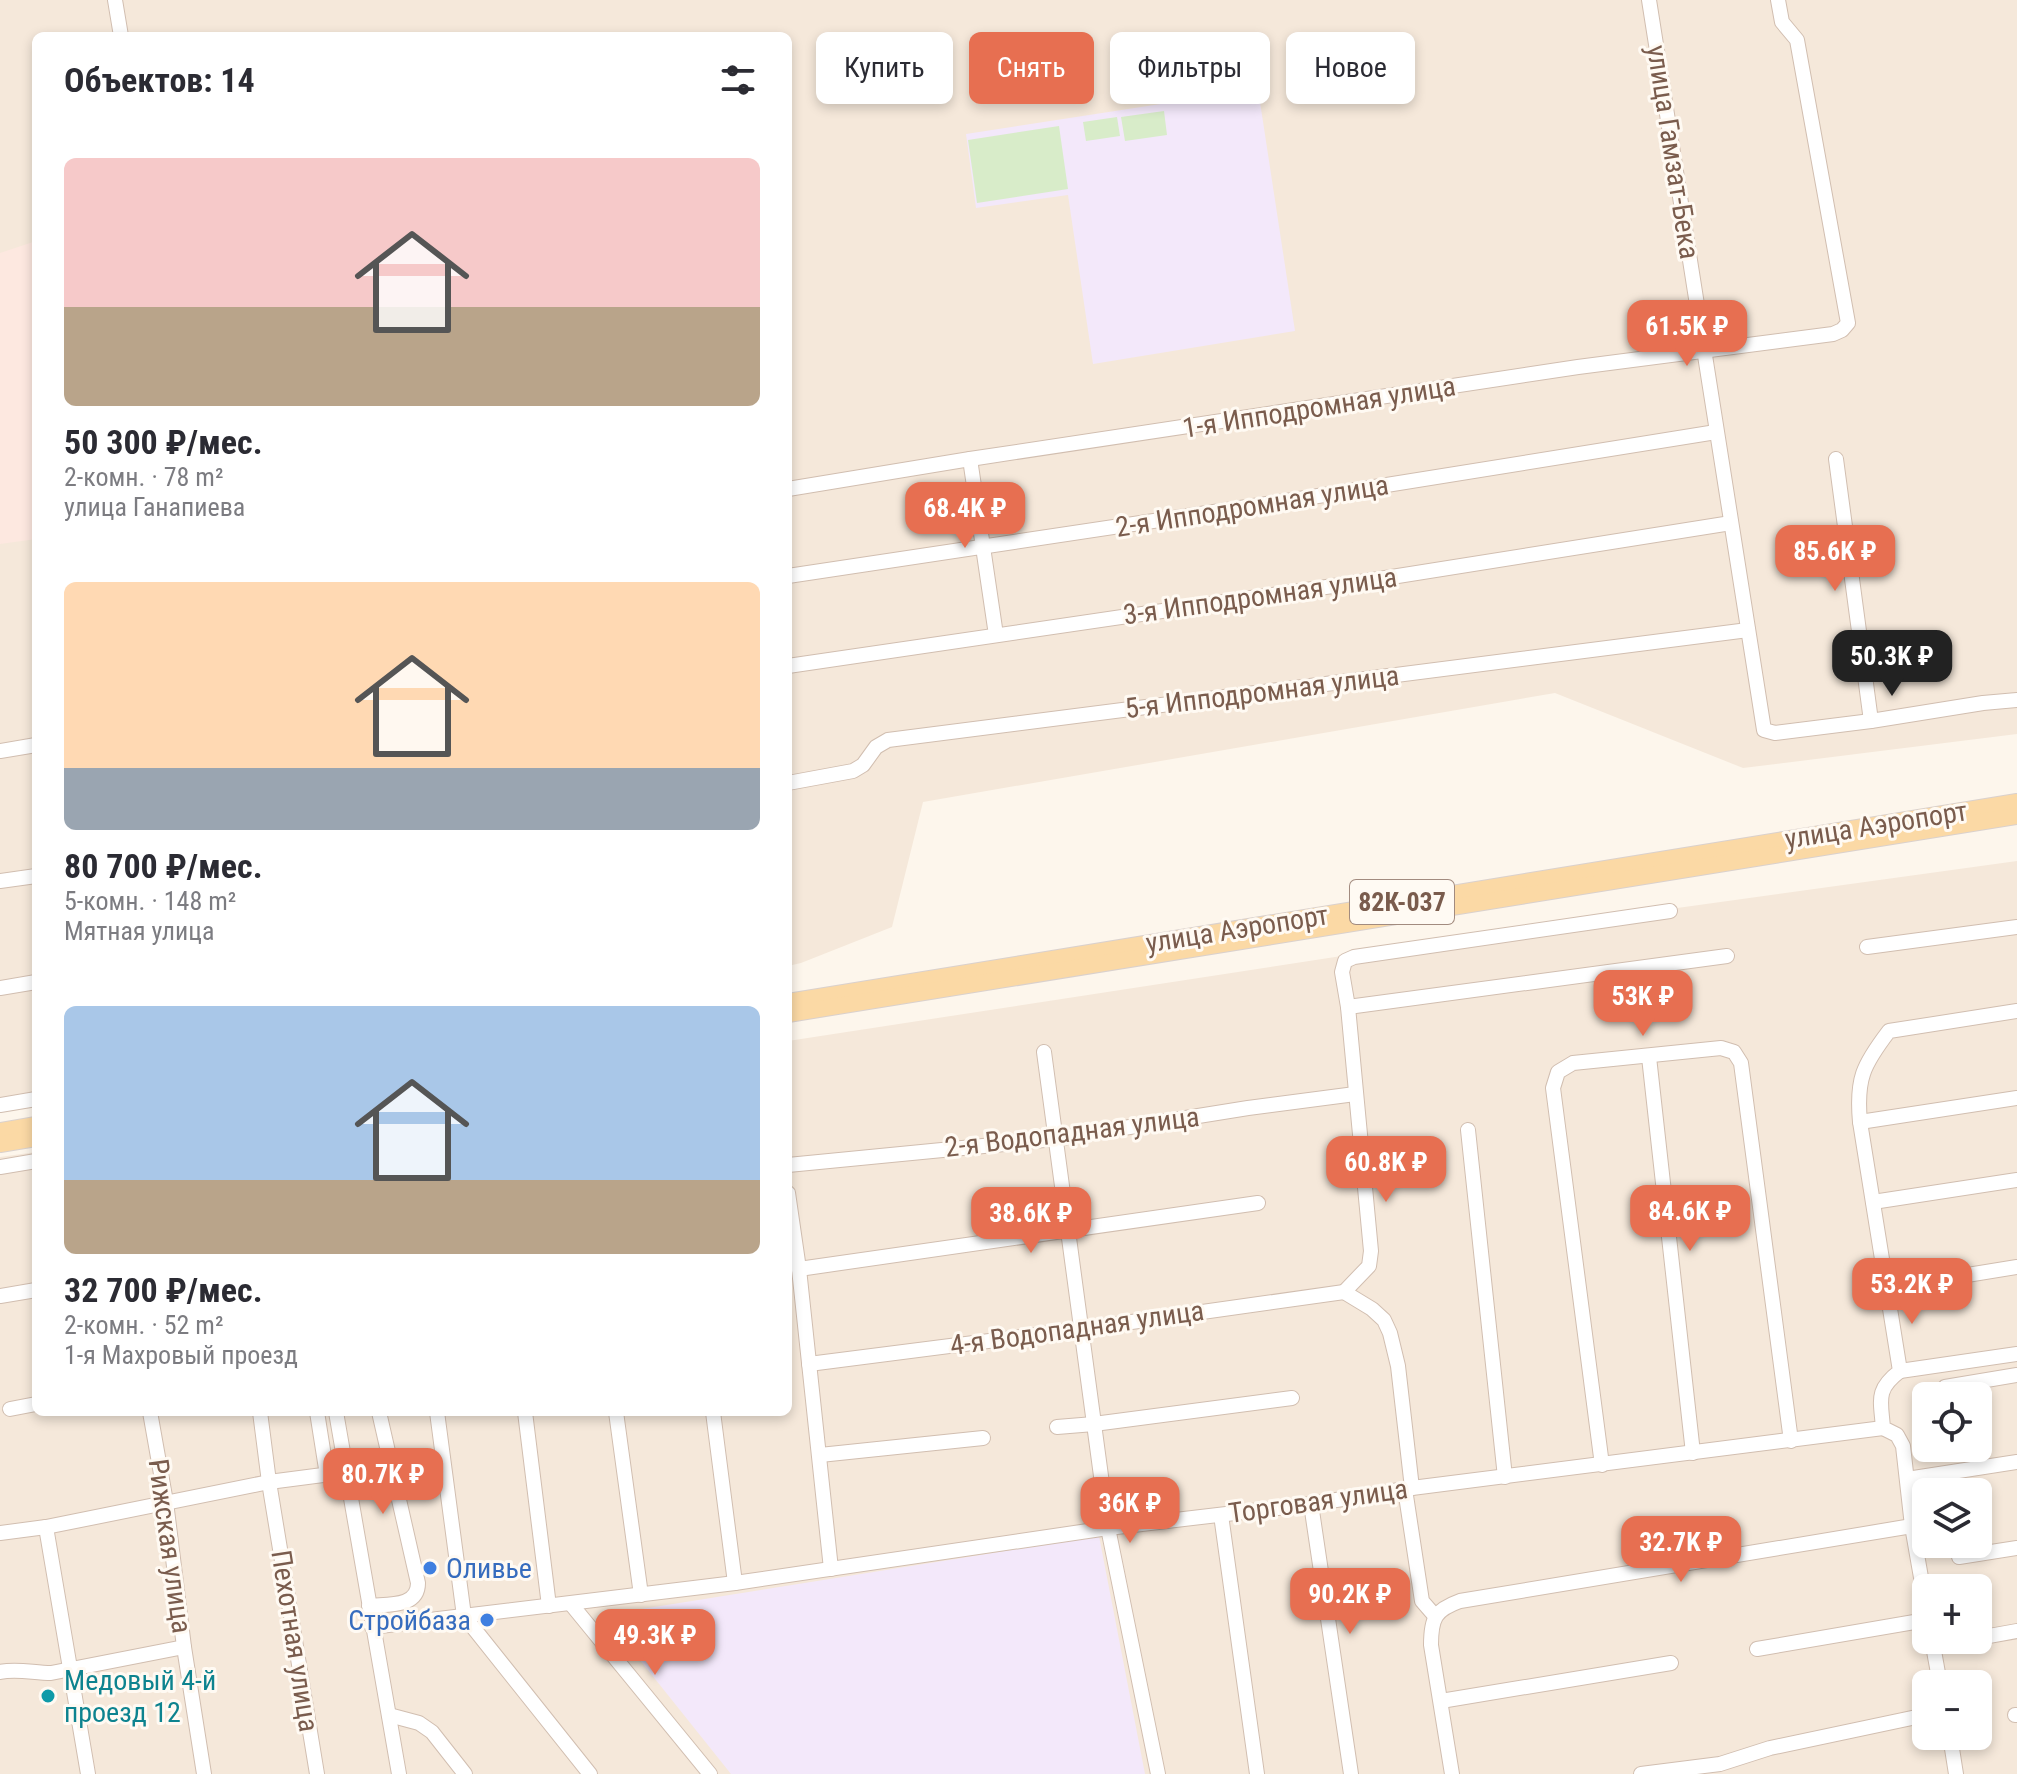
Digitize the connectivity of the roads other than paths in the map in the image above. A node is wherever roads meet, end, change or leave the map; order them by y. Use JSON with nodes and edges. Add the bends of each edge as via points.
{"nodes":[{"id":1,"x":115,"y":0,"type":"edge"},
{"id":2,"x":1649,"y":0,"type":"edge"},
{"id":3,"x":1778,"y":0,"type":"edge"},
{"id":4,"x":120,"y":32,"type":"edge"},
{"id":5,"x":1704,"y":351,"type":"junction"},
{"id":6,"x":1716,"y":432,"type":"junction"},
{"id":7,"x":970,"y":459,"type":"junction"},
{"id":8,"x":1836,"y":459,"type":"dead end"},
{"id":9,"x":792,"y":488,"type":"edge"},
{"id":10,"x":1731,"y":523,"type":"junction"},
{"id":11,"x":984,"y":547,"type":"junction"},
{"id":12,"x":792,"y":575,"type":"edge"},
{"id":13,"x":1748,"y":630,"type":"junction"},
{"id":14,"x":996,"y":635,"type":"junction"},
{"id":15,"x":792,"y":665,"type":"edge"},
{"id":16,"x":2017,"y":700,"type":"edge"},
{"id":17,"x":1871,"y":721,"type":"junction"},
{"id":18,"x":32,"y":746,"type":"edge"},
{"id":19,"x":0,"y":751,"type":"edge"},
{"id":20,"x":792,"y":782,"type":"edge"},
{"id":21,"x":2017,"y":802,"type":"edge"},
{"id":22,"x":2017,"y":816,"type":"edge"},
{"id":23,"x":32,"y":877,"type":"edge"},
{"id":24,"x":0,"y":881,"type":"edge"},
{"id":25,"x":1670,"y":911,"type":"dead end"},
{"id":26,"x":2017,"y":927,"type":"edge"},
{"id":27,"x":1867,"y":947,"type":"dead end"},
{"id":28,"x":1727,"y":956,"type":"dead end"},
{"id":29,"x":32,"y":983,"type":"edge"},
{"id":30,"x":0,"y":988,"type":"edge"},
{"id":31,"x":792,"y":1001,"type":"edge"},
{"id":32,"x":1348,"y":1007,"type":"junction"},
{"id":33,"x":2017,"y":1011,"type":"edge"},
{"id":34,"x":792,"y":1013,"type":"edge"},
{"id":35,"x":1044,"y":1052,"type":"dead end"},
{"id":36,"x":1649,"y":1057,"type":"junction"},
{"id":37,"x":1355,"y":1094,"type":"junction"},
{"id":38,"x":2017,"y":1098,"type":"edge"},
{"id":39,"x":32,"y":1100,"type":"edge"},
{"id":40,"x":0,"y":1105,"type":"edge"},
{"id":41,"x":1860,"y":1122,"type":"junction"},
{"id":42,"x":32,"y":1126,"type":"edge"},
{"id":43,"x":1468,"y":1130,"type":"dead end"},
{"id":44,"x":0,"y":1131,"type":"edge"},
{"id":45,"x":32,"y":1139,"type":"edge"},
{"id":46,"x":1055,"y":1139,"type":"junction"},
{"id":47,"x":0,"y":1144,"type":"edge"},
{"id":48,"x":32,"y":1162,"type":"edge"},
{"id":49,"x":792,"y":1165,"type":"edge"},
{"id":50,"x":0,"y":1167,"type":"edge"},
{"id":51,"x":2017,"y":1180,"type":"edge"},
{"id":52,"x":1873,"y":1202,"type":"junction"},
{"id":53,"x":1258,"y":1203,"type":"dead end"},
{"id":54,"x":792,"y":1221,"type":"edge"},
{"id":55,"x":1069,"y":1231,"type":"junction"},
{"id":56,"x":2017,"y":1267,"type":"edge"},
{"id":57,"x":799,"y":1269,"type":"junction"},
{"id":58,"x":1887,"y":1288,"type":"junction"},
{"id":59,"x":32,"y":1291,"type":"edge"},
{"id":60,"x":1344,"y":1292,"type":"junction"},
{"id":61,"x":0,"y":1296,"type":"edge"},
{"id":62,"x":1082,"y":1329,"type":"junction"},
{"id":63,"x":2017,"y":1354,"type":"edge"},
{"id":64,"x":809,"y":1364,"type":"junction"},
{"id":65,"x":1900,"y":1371,"type":"junction"},
{"id":66,"x":2017,"y":1375,"type":"edge"},
{"id":67,"x":1975,"y":1382,"type":"edge"},
{"id":68,"x":1292,"y":1398,"type":"dead end"},
{"id":69,"x":32,"y":1405,"type":"edge"},
{"id":70,"x":10,"y":1409,"type":"dead end"},
{"id":71,"x":151,"y":1416,"type":"edge"},
{"id":72,"x":261,"y":1416,"type":"edge"},
{"id":73,"x":318,"y":1416,"type":"edge"},
{"id":74,"x":337,"y":1416,"type":"edge"},
{"id":75,"x":380,"y":1416,"type":"edge"},
{"id":76,"x":438,"y":1416,"type":"edge"},
{"id":77,"x":525,"y":1416,"type":"edge"},
{"id":78,"x":617,"y":1416,"type":"edge"},
{"id":79,"x":714,"y":1416,"type":"edge"},
{"id":80,"x":1094,"y":1424,"type":"junction"},
{"id":81,"x":1057,"y":1427,"type":"dead end"},
{"id":82,"x":1883,"y":1428,"type":"junction"},
{"id":83,"x":983,"y":1438,"type":"dead end"},
{"id":84,"x":1791,"y":1441,"type":"junction"},
{"id":85,"x":1693,"y":1453,"type":"junction"},
{"id":86,"x":820,"y":1455,"type":"junction"},
{"id":87,"x":2017,"y":1462,"type":"edge"},
{"id":88,"x":1602,"y":1465,"type":"junction"},
{"id":89,"x":346,"y":1472,"type":"junction"},
{"id":90,"x":327,"y":1475,"type":"junction"},
{"id":91,"x":1505,"y":1477,"type":"junction"},
{"id":92,"x":1907,"y":1479,"type":"junction"},
{"id":93,"x":269,"y":1482,"type":"junction"},
{"id":94,"x":1408,"y":1489,"type":"junction"},
{"id":95,"x":166,"y":1502,"type":"junction"},
{"id":96,"x":1311,"y":1504,"type":"junction"},
{"id":97,"x":1221,"y":1515,"type":"junction"},
{"id":98,"x":1912,"y":1526,"type":"joint"},
{"id":99,"x":46,"y":1527,"type":"junction"},
{"id":100,"x":1108,"y":1528,"type":"junction"},
{"id":101,"x":0,"y":1533,"type":"edge"},
{"id":102,"x":2017,"y":1548,"type":"edge"},
{"id":103,"x":1992,"y":1552,"type":"edge"},
{"id":104,"x":831,"y":1569,"type":"junction"},
{"id":105,"x":735,"y":1583,"type":"junction"},
{"id":106,"x":641,"y":1595,"type":"junction"},
{"id":107,"x":571,"y":1604,"type":"junction"},
{"id":108,"x":369,"y":1606,"type":"junction"},
{"id":109,"x":549,"y":1606,"type":"junction"},
{"id":110,"x":464,"y":1616,"type":"junction"},
{"id":111,"x":1435,"y":1616,"type":"junction"},
{"id":112,"x":1912,"y":1622,"type":"edge"},
{"id":113,"x":372,"y":1627,"type":"junction"},
{"id":114,"x":2017,"y":1631,"type":"edge"},
{"id":115,"x":1992,"y":1635,"type":"edge"},
{"id":116,"x":184,"y":1647,"type":"junction"},
{"id":117,"x":1757,"y":1649,"type":"dead end"},
{"id":118,"x":1671,"y":1663,"type":"dead end"},
{"id":119,"x":70,"y":1670,"type":"junction"},
{"id":120,"x":0,"y":1672,"type":"edge"},
{"id":121,"x":1441,"y":1701,"type":"junction"},
{"id":122,"x":389,"y":1715,"type":"junction"},
{"id":123,"x":1912,"y":1718,"type":"edge"},
{"id":124,"x":1952,"y":1750,"type":"edge"},
{"id":125,"x":88,"y":1774,"type":"edge"},
{"id":126,"x":204,"y":1774,"type":"edge"},
{"id":127,"x":317,"y":1774,"type":"edge"},
{"id":128,"x":399,"y":1774,"type":"edge"},
{"id":129,"x":465,"y":1774,"type":"edge"},
{"id":130,"x":590,"y":1774,"type":"edge"},
{"id":131,"x":710,"y":1774,"type":"edge"},
{"id":132,"x":1158,"y":1774,"type":"edge"},
{"id":133,"x":1257,"y":1774,"type":"edge"},
{"id":134,"x":1351,"y":1774,"type":"edge"},
{"id":135,"x":1452,"y":1774,"type":"edge"},
{"id":136,"x":1641,"y":1774,"type":"edge"},
{"id":137,"x":1956,"y":1774,"type":"edge"}],
"edges":[{"from":1,"to":4,"type":"street"},
{"from":2,"to":5,"type":"street","name":"улица Гамзат-Бека"},
{"from":3,"to":5,"type":"street","name":"1-я Ипподромная улица","via":[[1782,22],[1797,40],[1848,323],[1833,334]]},
{"from":5,"to":6,"type":"street","name":"улица Гамзат-Бека"},
{"from":5,"to":7,"type":"street","name":"1-я Ипподромная улица"},
{"from":6,"to":10,"type":"street","name":"улица Гамзат-Бека"},
{"from":6,"to":11,"type":"street","name":"2-я Ипподромная улица"},
{"from":7,"to":9,"type":"street","name":"1-я Ипподромная улица"},
{"from":7,"to":11,"type":"street"},
{"from":8,"to":17,"type":"street"},
{"from":10,"to":13,"type":"street","name":"улица Гамзат-Бека"},
{"from":10,"to":14,"type":"street","name":"3-я Ипподромная улица"},
{"from":11,"to":12,"type":"street","name":"2-я Ипподромная улица"},
{"from":11,"to":14,"type":"street"},
{"from":13,"to":17,"type":"street","name":"улица Гамзат-Бека","via":[[1764,730]]},
{"from":13,"to":20,"type":"street","name":"5-я Ипподромная улица","via":[[888,740],[853,771]]},
{"from":14,"to":15,"type":"street","name":"3-я Ипподромная улица"},
{"from":16,"to":17,"type":"street"},
{"from":18,"to":19,"type":"street"},
{"from":21,"to":31,"type":"main road","name":"улица Аэропорт","number":"82К-037"},
{"from":22,"to":34,"type":"main road","name":"улица Аэропорт"},
{"from":23,"to":24,"type":"street"},
{"from":25,"to":32,"type":"street","via":[[1354,957],[1345,961],[1342,972]]},
{"from":26,"to":27,"type":"street"},
{"from":28,"to":32,"type":"street"},
{"from":29,"to":30,"type":"street"},
{"from":32,"to":37,"type":"street"},
{"from":33,"to":41,"type":"street","via":[[1889,1031],[1862,1073]]},
{"from":35,"to":46,"type":"street"},
{"from":36,"to":84,"type":"street","via":[[1721,1048],[1734,1052],[1741,1063]]},
{"from":36,"to":85,"type":"street"},
{"from":36,"to":88,"type":"street","via":[[1573,1063],[1558,1072],[1553,1088]]},
{"from":37,"to":46,"type":"street","name":"2-я Водопадная улица"},
{"from":37,"to":60,"type":"street","via":[[1371,1251],[1369,1266]]},
{"from":38,"to":41,"type":"street"},
{"from":39,"to":40,"type":"street"},
{"from":41,"to":52,"type":"street"},
{"from":42,"to":44,"type":"main road"},
{"from":43,"to":91,"type":"street"},
{"from":45,"to":47,"type":"main road"},
{"from":46,"to":49,"type":"street","name":"2-я Водопадная улица"},
{"from":46,"to":55,"type":"street"},
{"from":48,"to":50,"type":"street"},
{"from":51,"to":52,"type":"street"},
{"from":52,"to":58,"type":"street"},
{"from":53,"to":55,"type":"street"},
{"from":54,"to":57,"type":"street"},
{"from":55,"to":57,"type":"street"},
{"from":55,"to":62,"type":"street"},
{"from":56,"to":58,"type":"street"},
{"from":57,"to":64,"type":"street"},
{"from":58,"to":65,"type":"street"},
{"from":59,"to":61,"type":"street"},
{"from":60,"to":62,"type":"street","name":"4-я Водопадная улица"},
{"from":60,"to":94,"type":"street","via":[[1372,1309],[1390,1333],[1398,1366]]},
{"from":62,"to":64,"type":"street","name":"4-я Водопадная улица"},
{"from":62,"to":80,"type":"street"},
{"from":63,"to":65,"type":"street"},
{"from":64,"to":86,"type":"street"},
{"from":65,"to":82,"type":"street","via":[[1883,1387]]},
{"from":66,"to":67,"type":"street"},
{"from":68,"to":80,"type":"street"},
{"from":69,"to":70,"type":"street"},
{"from":71,"to":95,"type":"street","name":"Рижская улица"},
{"from":72,"to":93,"type":"street","name":"Пехотная улица"},
{"from":73,"to":90,"type":"street"},
{"from":74,"to":89,"type":"street"},
{"from":75,"to":108,"type":"street","via":[[418,1591],[406,1602]]},
{"from":76,"to":110,"type":"street"},
{"from":77,"to":109,"type":"street"},
{"from":78,"to":106,"type":"street"},
{"from":79,"to":105,"type":"street"},
{"from":80,"to":81,"type":"street"},
{"from":80,"to":100,"type":"street"},
{"from":82,"to":84,"type":"street","name":"Торговая улица"},
{"from":82,"to":92,"type":"street","via":[[1897,1435],[1903,1446]]},
{"from":83,"to":86,"type":"street"},
{"from":84,"to":85,"type":"street","name":"Торговая улица"},
{"from":85,"to":88,"type":"street","name":"Торговая улица"},
{"from":86,"to":104,"type":"street"},
{"from":87,"to":92,"type":"street"},
{"from":88,"to":91,"type":"street","name":"Торговая улица"},
{"from":89,"to":90,"type":"street"},
{"from":89,"to":108,"type":"street"},
{"from":90,"to":93,"type":"street"},
{"from":91,"to":94,"type":"street","name":"Торговая улица"},
{"from":92,"to":98,"type":"street"},
{"from":93,"to":95,"type":"street"},
{"from":93,"to":127,"type":"street","name":"Пехотная улица"},
{"from":94,"to":96,"type":"street","name":"Торговая улица"},
{"from":94,"to":111,"type":"street","via":[[1422,1601]]},
{"from":95,"to":99,"type":"street"},
{"from":95,"to":116,"type":"street","name":"Рижская улица"},
{"from":96,"to":97,"type":"street","name":"Торговая улица"},
{"from":96,"to":134,"type":"street"},
{"from":97,"to":100,"type":"street","name":"Торговая улица"},
{"from":97,"to":133,"type":"street"},
{"from":98,"to":111,"type":"street","via":[[1460,1601]]},
{"from":99,"to":101,"type":"street"},
{"from":99,"to":119,"type":"street"},
{"from":100,"to":104,"type":"street","name":"Торговая улица"},
{"from":100,"to":132,"type":"street"},
{"from":102,"to":103,"type":"street"},
{"from":104,"to":105,"type":"street","name":"Торговая улица"},
{"from":105,"to":106,"type":"street","name":"Торговая улица"},
{"from":106,"to":107,"type":"street","name":"Торговая улица"},
{"from":107,"to":109,"type":"street","name":"Торговая улица"},
{"from":107,"to":131,"type":"street"},
{"from":108,"to":113,"type":"street"},
{"from":109,"to":110,"type":"street","name":"Торговая улица"},
{"from":110,"to":113,"type":"street","name":"Торговая улица"},
{"from":110,"to":130,"type":"street"},
{"from":111,"to":121,"type":"street","via":[[1431,1645]]},
{"from":112,"to":117,"type":"street"},
{"from":113,"to":122,"type":"street"},
{"from":114,"to":115,"type":"street"},
{"from":116,"to":119,"type":"street"},
{"from":116,"to":126,"type":"street","name":"Рижская улица"},
{"from":118,"to":121,"type":"street"},
{"from":119,"to":120,"type":"street"},
{"from":119,"to":125,"type":"street"},
{"from":121,"to":135,"type":"street"},
{"from":122,"to":128,"type":"street"},
{"from":122,"to":129,"type":"street","via":[[432,1732]]},
{"from":123,"to":136,"type":"street","via":[[1720,1764]]},
{"from":124,"to":137,"type":"street"}]}
